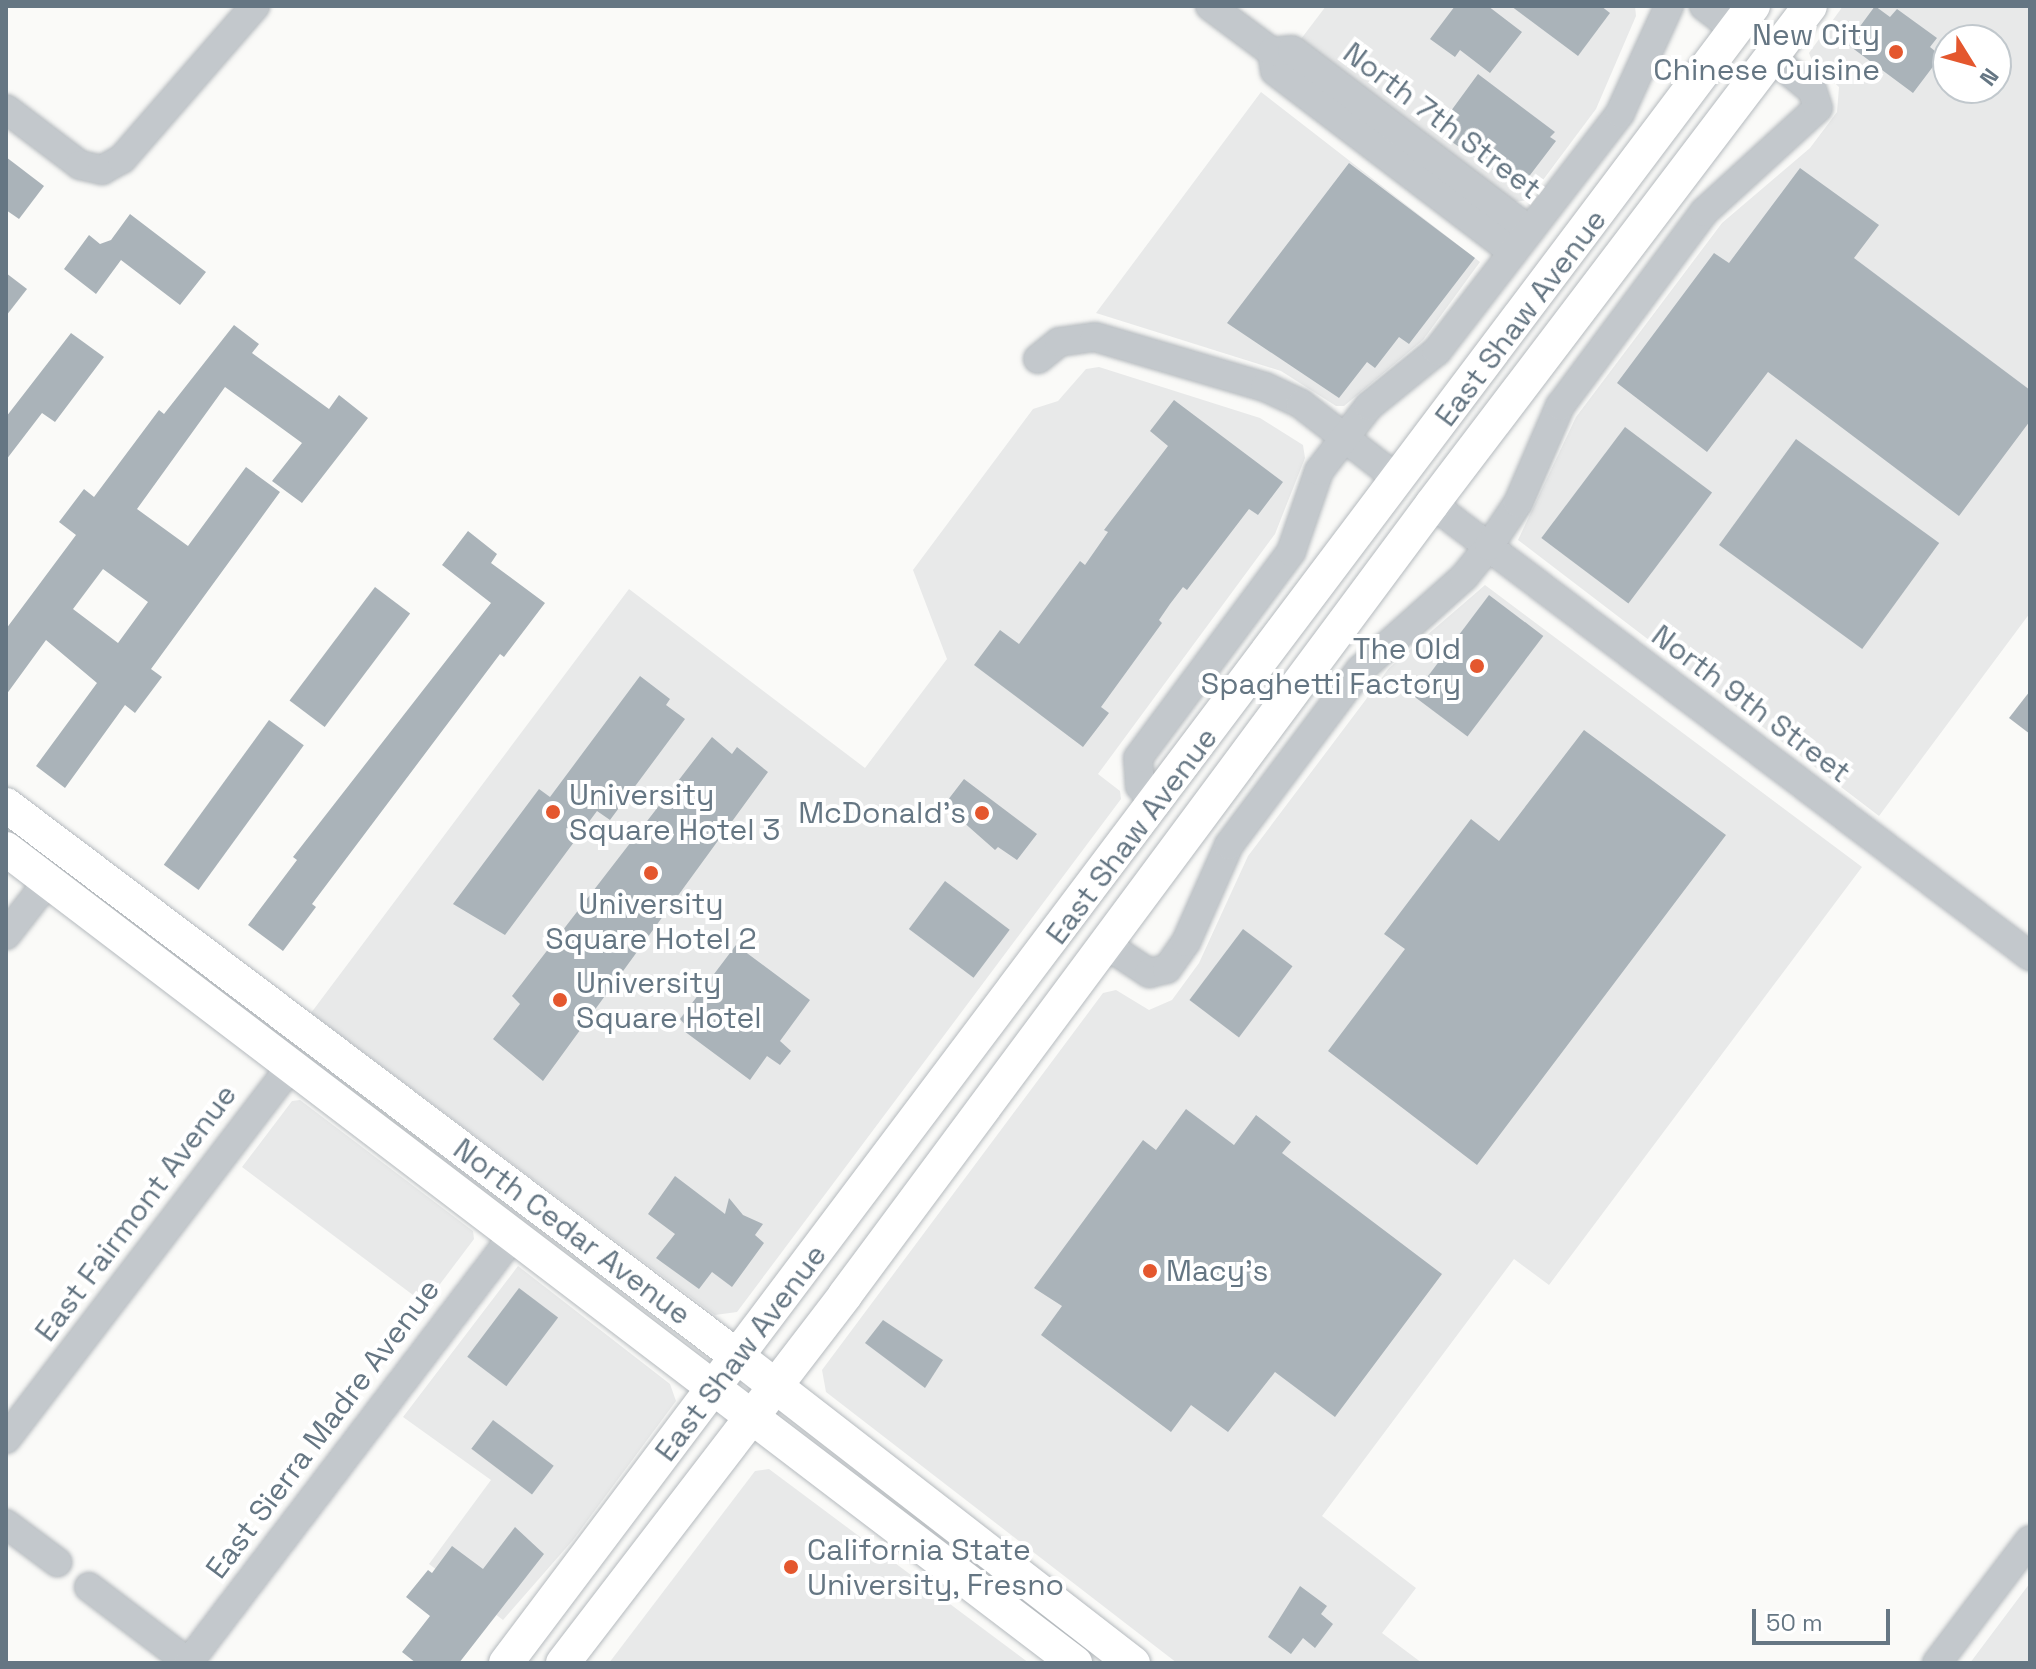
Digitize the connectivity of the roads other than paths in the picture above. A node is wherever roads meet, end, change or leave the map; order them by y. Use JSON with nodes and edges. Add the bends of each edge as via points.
{"nodes":[{"id":1,"x":255,"y":6,"type":"edge"},
{"id":2,"x":1210,"y":6,"type":"edge"},
{"id":3,"x":1669,"y":6,"type":"edge"},
{"id":4,"x":1704,"y":6,"type":"edge"},
{"id":5,"x":1810,"y":6,"type":"edge"},
{"id":6,"x":1745,"y":18,"type":"edge"},
{"id":7,"x":1772,"y":58,"type":"junction"},
{"id":8,"x":6,"y":109,"type":"edge"},
{"id":9,"x":1617,"y":189,"type":"junction"},
{"id":10,"x":1521,"y":241,"type":"junction"},
{"id":11,"x":1038,"y":359,"type":"dead end"},
{"id":12,"x":1344,"y":438,"type":"junction"},
{"id":13,"x":1399,"y":480,"type":"junction"},
{"id":14,"x":1432,"y":504,"type":"junction"},
{"id":15,"x":1489,"y":546,"type":"junction"},
{"id":16,"x":1212,"y":802,"type":"junction"},
{"id":17,"x":1157,"y":803,"type":"junction"},
{"id":18,"x":6,"y":805,"type":"edge"},
{"id":19,"x":6,"y":849,"type":"edge"},
{"id":20,"x":48,"y":881,"type":"junction"},
{"id":21,"x":6,"y":935,"type":"edge"},
{"id":22,"x":1105,"y":944,"type":"junction"},
{"id":23,"x":2030,"y":956,"type":"edge"},
{"id":24,"x":241,"y":1028,"type":"junction"},
{"id":25,"x":314,"y":1040,"type":"junction"},
{"id":26,"x":291,"y":1066,"type":"junction"},
{"id":27,"x":388,"y":1093,"type":"junction"},
{"id":28,"x":342,"y":1105,"type":"junction"},
{"id":29,"x":505,"y":1182,"type":"junction"},
{"id":30,"x":513,"y":1236,"type":"junction"},
{"id":31,"x":738,"y":1357,"type":"junction"},
{"id":32,"x":776,"y":1387,"type":"junction"},
{"id":33,"x":714,"y":1390,"type":"junction"},
{"id":34,"x":751,"y":1418,"type":"junction"},
{"id":35,"x":6,"y":1439,"type":"edge"},
{"id":36,"x":6,"y":1524,"type":"edge"},
{"id":37,"x":2030,"y":1540,"type":"edge"},
{"id":38,"x":57,"y":1562,"type":"dead end"},
{"id":39,"x":946,"y":1568,"type":"junction"},
{"id":40,"x":89,"y":1587,"type":"dead end"},
{"id":41,"x":1125,"y":1657,"type":"edge"},
{"id":42,"x":188,"y":1663,"type":"edge"},
{"id":43,"x":506,"y":1663,"type":"edge"},
{"id":44,"x":563,"y":1663,"type":"edge"},
{"id":45,"x":1075,"y":1663,"type":"edge"},
{"id":46,"x":1937,"y":1663,"type":"edge"}],
"edges":[{"from":1,"to":8,"type":"street","via":[[122,159],[102,170],[80,165]]},
{"from":2,"to":10,"type":"street","name":"North 7th Street","via":[[1272,52],[1275,71]]},
{"from":3,"to":10,"type":"street","via":[[1620,113]]},
{"from":4,"to":6,"type":"street"},
{"from":5,"to":7,"type":"main road","name":"East Shaw Avenue"},
{"from":6,"to":9,"type":"main road","name":"East Shaw Avenue"},
{"from":7,"to":14,"type":"main road","name":"East Shaw Avenue"},
{"from":7,"to":15,"type":"street","via":[[1812,90],[1818,108],[1704,212],[1560,406],[1518,503]]},
{"from":9,"to":13,"type":"main road","name":"East Shaw Avenue"},
{"from":9,"to":14,"type":"main road","via":[[1583,269],[1432,468],[1425,487]]},
{"from":10,"to":12,"type":"street","via":[[1437,351],[1369,406]]},
{"from":11,"to":12,"type":"street","via":[[1059,342],[1095,337],[1284,394]]},
{"from":12,"to":13,"type":"street"},
{"from":12,"to":17,"type":"street","via":[[1319,471],[1291,552],[1138,758],[1140,786]]},
{"from":13,"to":16,"type":"main road","via":[[1405,492],[1402,513],[1246,721]]},
{"from":13,"to":17,"type":"main road","name":"East Shaw Avenue"},
{"from":14,"to":15,"type":"street","name":"North 9th Street"},
{"from":14,"to":16,"type":"main road","name":"East Shaw Avenue"},
{"from":15,"to":22,"type":"street","via":[[1464,577],[1360,670],[1229,845],[1186,942],[1167,969],[1149,973]]},
{"from":15,"to":23,"type":"street","name":"North 9th Street"},
{"from":16,"to":22,"type":"main road","name":"East Shaw Avenue"},
{"from":17,"to":31,"type":"main road","name":"East Shaw Avenue"},
{"from":18,"to":25,"type":"main road","name":"North Cedar Avenue"},
{"from":19,"to":20,"type":"main road","name":"North Cedar Avenue"},
{"from":20,"to":21,"type":"street"},
{"from":20,"to":24,"type":"main road","name":"North Cedar Avenue"},
{"from":22,"to":32,"type":"main road","name":"East Shaw Avenue"},
{"from":24,"to":25,"type":"main road","via":[[260,1025],[293,1045]]},
{"from":24,"to":26,"type":"main road","name":"North Cedar Avenue"},
{"from":25,"to":27,"type":"main road","name":"North Cedar Avenue"},
{"from":26,"to":27,"type":"main road","via":[[312,1062],[359,1094]]},
{"from":26,"to":28,"type":"main road","name":"North Cedar Avenue"},
{"from":26,"to":35,"type":"street","name":"East Fairmont Avenue"},
{"from":27,"to":29,"type":"main road","name":"North Cedar Avenue"},
{"from":28,"to":29,"type":"main road","via":[[428,1152],[478,1187],[490,1189]]},
{"from":28,"to":30,"type":"main road","name":"North Cedar Avenue"},
{"from":29,"to":31,"type":"main road","name":"North Cedar Avenue"},
{"from":30,"to":33,"type":"main road","name":"North Cedar Avenue"},
{"from":30,"to":42,"type":"street","name":"East Sierra Madre Avenue"},
{"from":31,"to":32,"type":"main road","name":"North Cedar Avenue"},
{"from":31,"to":33,"type":"main road","name":"East Shaw Avenue"},
{"from":32,"to":34,"type":"main road","name":"East Shaw Avenue"},
{"from":32,"to":41,"type":"main road","name":"North Cedar Avenue"},
{"from":33,"to":34,"type":"main road","name":"North Cedar Avenue"},
{"from":33,"to":43,"type":"main road","name":"East Shaw Avenue"},
{"from":34,"to":39,"type":"main road","name":"North Cedar Avenue"},
{"from":34,"to":44,"type":"main road","name":"East Shaw Avenue"},
{"from":36,"to":38,"type":"street"},
{"from":37,"to":46,"type":"street"},
{"from":39,"to":41,"type":"main road","via":[[1015,1597],[1094,1655]]},
{"from":39,"to":45,"type":"main road","name":"North Cedar Avenue"},
{"from":40,"to":42,"type":"street"}]}
